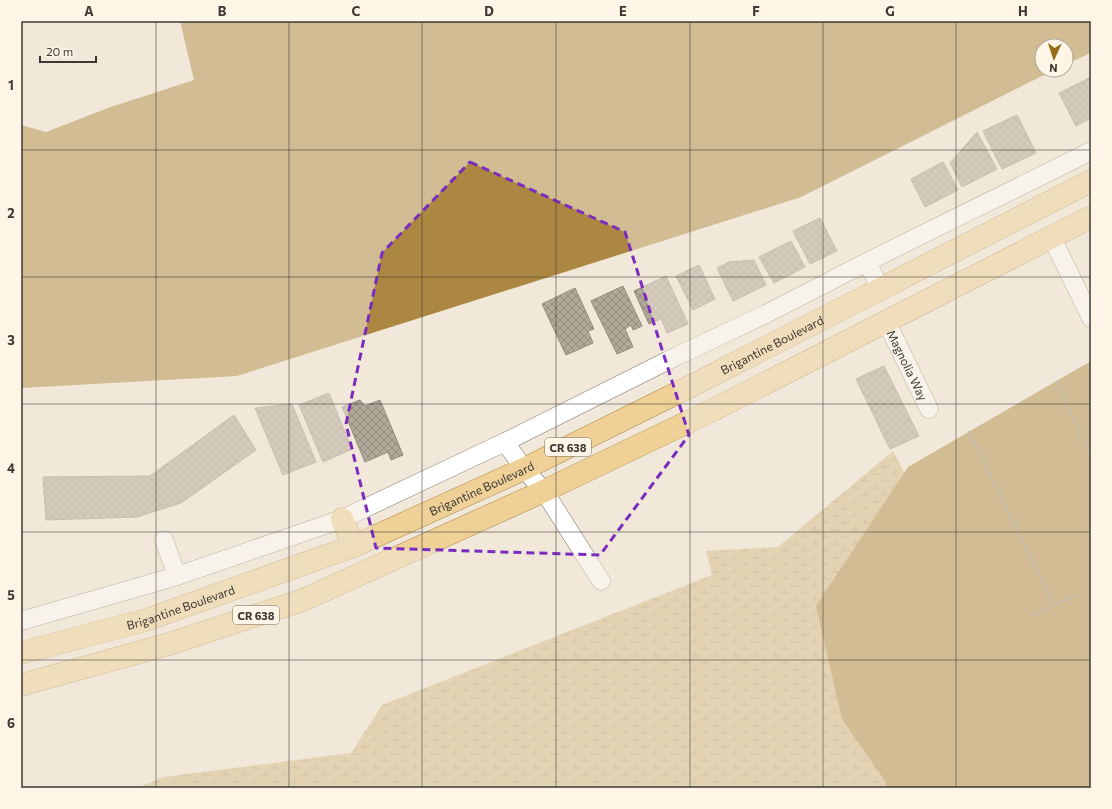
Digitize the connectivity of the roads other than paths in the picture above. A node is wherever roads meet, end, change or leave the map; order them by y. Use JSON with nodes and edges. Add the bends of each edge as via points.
{"nodes":[{"id":1,"x":1091,"y":151,"type":"edge"},
{"id":2,"x":1091,"y":181,"type":"edge"},
{"id":3,"x":1091,"y":217,"type":"edge"},
{"id":4,"x":1051,"y":236,"type":"junction"},
{"id":5,"x":867,"y":262,"type":"junction"},
{"id":6,"x":880,"y":288,"type":"junction"},
{"id":7,"x":1091,"y":318,"type":"edge"},
{"id":8,"x":886,"y":321,"type":"junction"},
{"id":9,"x":929,"y":409,"type":"dead end"},
{"id":10,"x":505,"y":442,"type":"junction"},
{"id":11,"x":524,"y":469,"type":"junction"},
{"id":12,"x":544,"y":491,"type":"junction"},
{"id":13,"x":342,"y":519,"type":"junction"},
{"id":14,"x":164,"y":540,"type":"dead end"},
{"id":15,"x":354,"y":546,"type":"junction"},
{"id":16,"x":177,"y":576,"type":"junction"},
{"id":17,"x":601,"y":581,"type":"dead end"},
{"id":18,"x":21,"y":621,"type":"edge"},
{"id":19,"x":21,"y":653,"type":"edge"},
{"id":20,"x":21,"y":685,"type":"edge"}],
"edges":[{"from":1,"to":5,"type":"street"},
{"from":2,"to":6,"type":"main road","name":"Brigantine Boulevard","number":"CR 638"},
{"from":3,"to":4,"type":"main road","number":"CR 638"},
{"from":4,"to":7,"type":"street"},
{"from":4,"to":8,"type":"main road","number":"CR 638"},
{"from":5,"to":6,"type":"street"},
{"from":5,"to":10,"type":"street"},
{"from":6,"to":11,"type":"main road","name":"Brigantine Boulevard","number":"CR 638"},
{"from":8,"to":9,"type":"street","name":"Magnolia Way"},
{"from":8,"to":12,"type":"main road","number":"CR 638","via":[[713,410]]},
{"from":10,"to":11,"type":"street"},
{"from":10,"to":13,"type":"street"},
{"from":11,"to":12,"type":"street"},
{"from":11,"to":15,"type":"main road","name":"Brigantine Boulevard","number":"CR 638"},
{"from":12,"to":17,"type":"street"},
{"from":12,"to":20,"type":"main road","number":"CR 638","via":[[303,600],[169,644]]},
{"from":13,"to":15,"type":"main road"},
{"from":13,"to":16,"type":"street"},
{"from":14,"to":16,"type":"street"},
{"from":15,"to":19,"type":"main road","name":"Brigantine Boulevard","number":"CR 638","via":[[146,620]]},
{"from":16,"to":18,"type":"street"}]}
